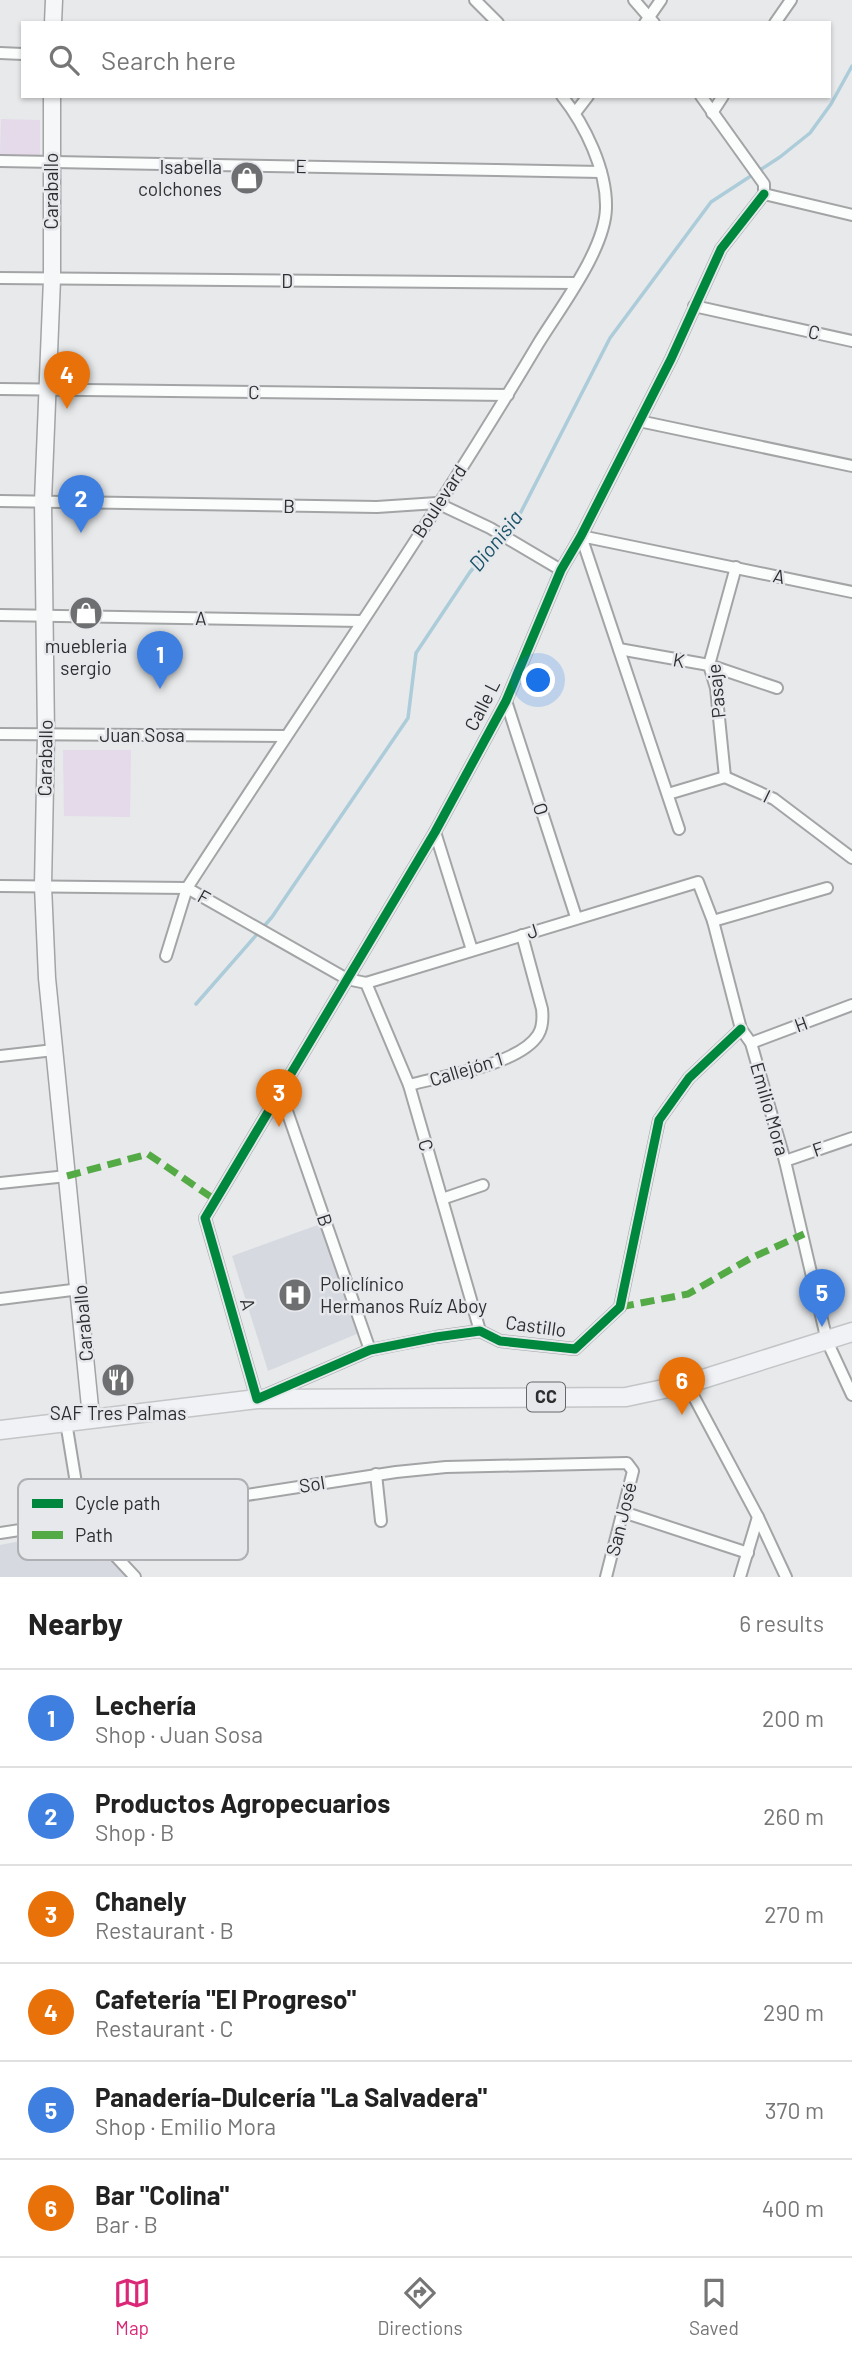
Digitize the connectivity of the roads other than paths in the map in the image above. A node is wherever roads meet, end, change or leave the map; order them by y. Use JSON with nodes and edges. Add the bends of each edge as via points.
{"nodes":[{"id":1,"x":54,"y":0,"type":"edge"},
{"id":2,"x":475,"y":0,"type":"edge"},
{"id":3,"x":634,"y":0,"type":"edge"},
{"id":4,"x":661,"y":0,"type":"edge"},
{"id":5,"x":791,"y":0,"type":"edge"},
{"id":6,"x":650,"y":20,"type":"edge"},
{"id":7,"x":53,"y":21,"type":"edge"},
{"id":8,"x":496,"y":21,"type":"edge"},
{"id":9,"x":776,"y":21,"type":"edge"},
{"id":10,"x":0,"y":53,"type":"edge"},
{"id":11,"x":21,"y":54,"type":"edge"},
{"id":12,"x":52,"y":98,"type":"edge"},
{"id":13,"x":564,"y":98,"type":"edge"},
{"id":14,"x":586,"y":98,"type":"edge"},
{"id":15,"x":702,"y":98,"type":"edge"},
{"id":16,"x":722,"y":98,"type":"edge"},
{"id":17,"x":575,"y":113,"type":"junction"},
{"id":18,"x":712,"y":113,"type":"junction"},
{"id":19,"x":0,"y":161,"type":"edge"},
{"id":20,"x":50,"y":161,"type":"junction"},
{"id":21,"x":601,"y":172,"type":"junction"},
{"id":22,"x":764,"y":189,"type":"junction"},
{"id":23,"x":852,"y":215,"type":"edge"},
{"id":24,"x":0,"y":278,"type":"edge"},
{"id":25,"x":52,"y":279,"type":"junction"},
{"id":26,"x":575,"y":284,"type":"junction"},
{"id":27,"x":694,"y":306,"type":"junction"},
{"id":28,"x":852,"y":341,"type":"edge"},
{"id":29,"x":0,"y":389,"type":"edge"},
{"id":30,"x":49,"y":390,"type":"junction"},
{"id":31,"x":508,"y":395,"type":"junction"},
{"id":32,"x":639,"y":421,"type":"junction"},
{"id":33,"x":852,"y":466,"type":"edge"},
{"id":34,"x":0,"y":501,"type":"edge"},
{"id":35,"x":43,"y":501,"type":"junction"},
{"id":36,"x":437,"y":503,"type":"junction"},
{"id":37,"x":582,"y":536,"type":"junction"},
{"id":38,"x":736,"y":567,"type":"junction"},
{"id":39,"x":561,"y":570,"type":"junction"},
{"id":40,"x":852,"y":592,"type":"edge"},
{"id":41,"x":0,"y":615,"type":"edge"},
{"id":42,"x":43,"y":615,"type":"junction"},
{"id":43,"x":361,"y":621,"type":"junction"},
{"id":44,"x":619,"y":649,"type":"junction"},
{"id":45,"x":709,"y":665,"type":"junction"},
{"id":46,"x":777,"y":688,"type":"dead end"},
{"id":47,"x":506,"y":701,"type":"junction"},
{"id":48,"x":0,"y":734,"type":"edge"},
{"id":49,"x":46,"y":734,"type":"junction"},
{"id":50,"x":285,"y":736,"type":"junction"},
{"id":51,"x":725,"y":777,"type":"junction"},
{"id":52,"x":667,"y":794,"type":"junction"},
{"id":53,"x":679,"y":829,"type":"dead end"},
{"id":54,"x":435,"y":832,"type":"junction"},
{"id":55,"x":852,"y":858,"type":"edge"},
{"id":56,"x":698,"y":882,"type":"joint"},
{"id":57,"x":0,"y":886,"type":"edge"},
{"id":58,"x":43,"y":886,"type":"junction"},
{"id":59,"x":187,"y":888,"type":"junction"},
{"id":60,"x":827,"y":888,"type":"dead end"},
{"id":61,"x":576,"y":917,"type":"junction"},
{"id":62,"x":713,"y":921,"type":"junction"},
{"id":63,"x":522,"y":935,"type":"junction"},
{"id":64,"x":472,"y":950,"type":"junction"},
{"id":65,"x":166,"y":956,"type":"dead end"},
{"id":66,"x":347,"y":979,"type":"junction"},
{"id":67,"x":366,"y":983,"type":"junction"},
{"id":68,"x":852,"y":1005,"type":"edge"},
{"id":69,"x":741,"y":1029,"type":"junction"},
{"id":70,"x":751,"y":1043,"type":"junction"},
{"id":71,"x":54,"y":1050,"type":"junction"},
{"id":72,"x":0,"y":1056,"type":"edge"},
{"id":73,"x":409,"y":1085,"type":"junction"},
{"id":74,"x":280,"y":1091,"type":"junction"},
{"id":75,"x":852,"y":1138,"type":"edge"},
{"id":76,"x":785,"y":1161,"type":"junction"},
{"id":77,"x":67,"y":1176,"type":"junction"},
{"id":78,"x":0,"y":1184,"type":"edge"},
{"id":79,"x":483,"y":1185,"type":"dead end"},
{"id":80,"x":442,"y":1199,"type":"junction"},
{"id":81,"x":205,"y":1218,"type":"joint"},
{"id":82,"x":80,"y":1289,"type":"junction"},
{"id":83,"x":0,"y":1298,"type":"edge"},
{"id":84,"x":480,"y":1331,"type":"junction"},
{"id":85,"x":852,"y":1332,"type":"edge"},
{"id":86,"x":827,"y":1341,"type":"junction"},
{"id":87,"x":370,"y":1350,"type":"junction"},
{"id":88,"x":687,"y":1384,"type":"junction"},
{"id":89,"x":852,"y":1395,"type":"edge"},
{"id":90,"x":257,"y":1399,"type":"junction"},
{"id":91,"x":91,"y":1417,"type":"junction"},
{"id":92,"x":66,"y":1422,"type":"junction"},
{"id":93,"x":0,"y":1430,"type":"edge"},
{"id":94,"x":627,"y":1463,"type":"joint"},
{"id":95,"x":376,"y":1474,"type":"junction"},
{"id":96,"x":75,"y":1479,"type":"edge"},
{"id":97,"x":248,"y":1494,"type":"edge"},
{"id":98,"x":623,"y":1512,"type":"junction"},
{"id":99,"x":758,"y":1517,"type":"junction"},
{"id":100,"x":381,"y":1521,"type":"dead end"},
{"id":101,"x":18,"y":1530,"type":"edge"},
{"id":102,"x":0,"y":1533,"type":"edge"},
{"id":103,"x":748,"y":1553,"type":"junction"},
{"id":104,"x":119,"y":1560,"type":"edge"},
{"id":105,"x":135,"y":1577,"type":"edge"},
{"id":106,"x":606,"y":1577,"type":"edge"},
{"id":107,"x":740,"y":1577,"type":"edge"},
{"id":108,"x":786,"y":1577,"type":"edge"}],
"edges":[{"from":1,"to":7,"type":"street"},
{"from":2,"to":8,"type":"street"},
{"from":3,"to":6,"type":"street"},
{"from":4,"to":6,"type":"street"},
{"from":5,"to":9,"type":"street"},
{"from":10,"to":11,"type":"street"},
{"from":12,"to":20,"type":"street","name":"Caraballo"},
{"from":13,"to":17,"type":"street","name":"Boulevard"},
{"from":14,"to":17,"type":"street"},
{"from":15,"to":18,"type":"street"},
{"from":16,"to":18,"type":"street"},
{"from":17,"to":21,"type":"street","name":"Boulevard"},
{"from":18,"to":22,"type":"street"},
{"from":19,"to":20,"type":"street","name":"E"},
{"from":20,"to":21,"type":"street","name":"E"},
{"from":20,"to":25,"type":"street","name":"Caraballo"},
{"from":21,"to":26,"type":"street","name":"Boulevard","via":[[606,208],[600,238]]},
{"from":22,"to":23,"type":"street"},
{"from":22,"to":27,"type":"street","name":"Calle L","via":[[721,249]]},
{"from":24,"to":25,"type":"street","name":"D"},
{"from":25,"to":26,"type":"street","name":"D"},
{"from":25,"to":30,"type":"street","name":"Caraballo"},
{"from":26,"to":31,"type":"street","name":"Boulevard"},
{"from":27,"to":28,"type":"street","name":"C"},
{"from":27,"to":32,"type":"street","name":"Calle L"},
{"from":29,"to":30,"type":"street","name":"C"},
{"from":30,"to":31,"type":"street","name":"C"},
{"from":30,"to":35,"type":"street","name":"Caraballo"},
{"from":31,"to":36,"type":"street","name":"Boulevard"},
{"from":32,"to":33,"type":"street"},
{"from":32,"to":37,"type":"street","name":"Calle L"},
{"from":34,"to":35,"type":"street","name":"B"},
{"from":35,"to":36,"type":"street","name":"B","via":[[377,508]]},
{"from":35,"to":42,"type":"street","name":"Caraballo"},
{"from":36,"to":39,"type":"street"},
{"from":36,"to":43,"type":"street","name":"Boulevard"},
{"from":37,"to":38,"type":"street","name":"A"},
{"from":37,"to":39,"type":"street","name":"Calle L"},
{"from":37,"to":44,"type":"street"},
{"from":38,"to":40,"type":"street","name":"A"},
{"from":38,"to":45,"type":"street","name":"Pasaje"},
{"from":39,"to":47,"type":"street","name":"Calle L"},
{"from":41,"to":42,"type":"street","name":"A"},
{"from":42,"to":43,"type":"street","name":"A"},
{"from":42,"to":49,"type":"street","name":"Caraballo"},
{"from":43,"to":50,"type":"street","name":"Boulevard"},
{"from":44,"to":45,"type":"street","name":"K"},
{"from":44,"to":52,"type":"street"},
{"from":45,"to":46,"type":"street","name":"K"},
{"from":45,"to":51,"type":"street","name":"Pasaje","via":[[716,688]]},
{"from":47,"to":54,"type":"street","name":"Calle L"},
{"from":47,"to":61,"type":"street","name":"O"},
{"from":48,"to":49,"type":"street","name":"Juan Sosa"},
{"from":49,"to":50,"type":"street","name":"Juan Sosa"},
{"from":49,"to":58,"type":"street","name":"Caraballo"},
{"from":50,"to":59,"type":"street","name":"Boulevard"},
{"from":51,"to":52,"type":"street"},
{"from":51,"to":55,"type":"street","name":"I","via":[[774,799]]},
{"from":52,"to":53,"type":"street"},
{"from":54,"to":64,"type":"street"},
{"from":54,"to":66,"type":"street","name":"Calle L"},
{"from":56,"to":61,"type":"street","name":"J"},
{"from":56,"to":62,"type":"street","name":"Emilio Mora"},
{"from":57,"to":58,"type":"street","name":"F"},
{"from":58,"to":59,"type":"street","name":"F"},
{"from":58,"to":71,"type":"street","name":"Caraballo"},
{"from":59,"to":65,"type":"street","name":"Boulevard"},
{"from":59,"to":66,"type":"street","name":"F"},
{"from":60,"to":62,"type":"street"},
{"from":61,"to":63,"type":"street","name":"J"},
{"from":62,"to":69,"type":"street","name":"Emilio Mora"},
{"from":63,"to":64,"type":"street","name":"J"},
{"from":63,"to":73,"type":"street","name":"Callejón 1","via":[[542,1009],[539,1035],[503,1060]]},
{"from":64,"to":67,"type":"street","name":"J"},
{"from":66,"to":67,"type":"street"},
{"from":66,"to":74,"type":"street","name":"Calle L"},
{"from":67,"to":73,"type":"street","name":"C"},
{"from":68,"to":70,"type":"street","name":"H"},
{"from":69,"to":70,"type":"street","name":"Emilio Mora"},
{"from":69,"to":84,"type":"street","name":"Castillo","via":[[689,1078],[659,1120],[620,1307],[575,1349],[500,1340]]},
{"from":70,"to":76,"type":"street","name":"Emilio Mora"},
{"from":71,"to":72,"type":"street"},
{"from":71,"to":77,"type":"street","name":"Caraballo"},
{"from":73,"to":80,"type":"street","name":"C"},
{"from":74,"to":81,"type":"street","name":"Calle L"},
{"from":74,"to":87,"type":"street","name":"B"},
{"from":75,"to":76,"type":"street","name":"F"},
{"from":76,"to":86,"type":"street","name":"Emilio Mora"},
{"from":77,"to":78,"type":"street"},
{"from":77,"to":82,"type":"street","name":"Caraballo"},
{"from":79,"to":80,"type":"street"},
{"from":80,"to":84,"type":"street","name":"C"},
{"from":81,"to":90,"type":"street","name":"A"},
{"from":82,"to":83,"type":"street"},
{"from":82,"to":91,"type":"street","name":"Caraballo"},
{"from":84,"to":87,"type":"street","name":"Castillo"},
{"from":85,"to":86,"type":"main road","number":"CC"},
{"from":86,"to":88,"type":"main road","number":"CC"},
{"from":86,"to":89,"type":"street"},
{"from":87,"to":90,"type":"street","name":"Castillo"},
{"from":88,"to":90,"type":"main road","number":"CC","via":[[626,1397]]},
{"from":88,"to":99,"type":"street"},
{"from":90,"to":91,"type":"main road","number":"CC"},
{"from":91,"to":92,"type":"main road","number":"CC"},
{"from":92,"to":93,"type":"main road","number":"CC"},
{"from":92,"to":96,"type":"street"},
{"from":94,"to":95,"type":"street","name":"Sol","via":[[446,1467]]},
{"from":94,"to":98,"type":"street","name":"San José","via":[[633,1471]]},
{"from":95,"to":97,"type":"street","name":"Sol"},
{"from":95,"to":100,"type":"street"},
{"from":98,"to":103,"type":"street"},
{"from":98,"to":106,"type":"street","name":"San José"},
{"from":99,"to":103,"type":"street"},
{"from":99,"to":108,"type":"street"},
{"from":101,"to":102,"type":"street","name":"Sol"},
{"from":103,"to":107,"type":"street"},
{"from":104,"to":105,"type":"street"}]}
